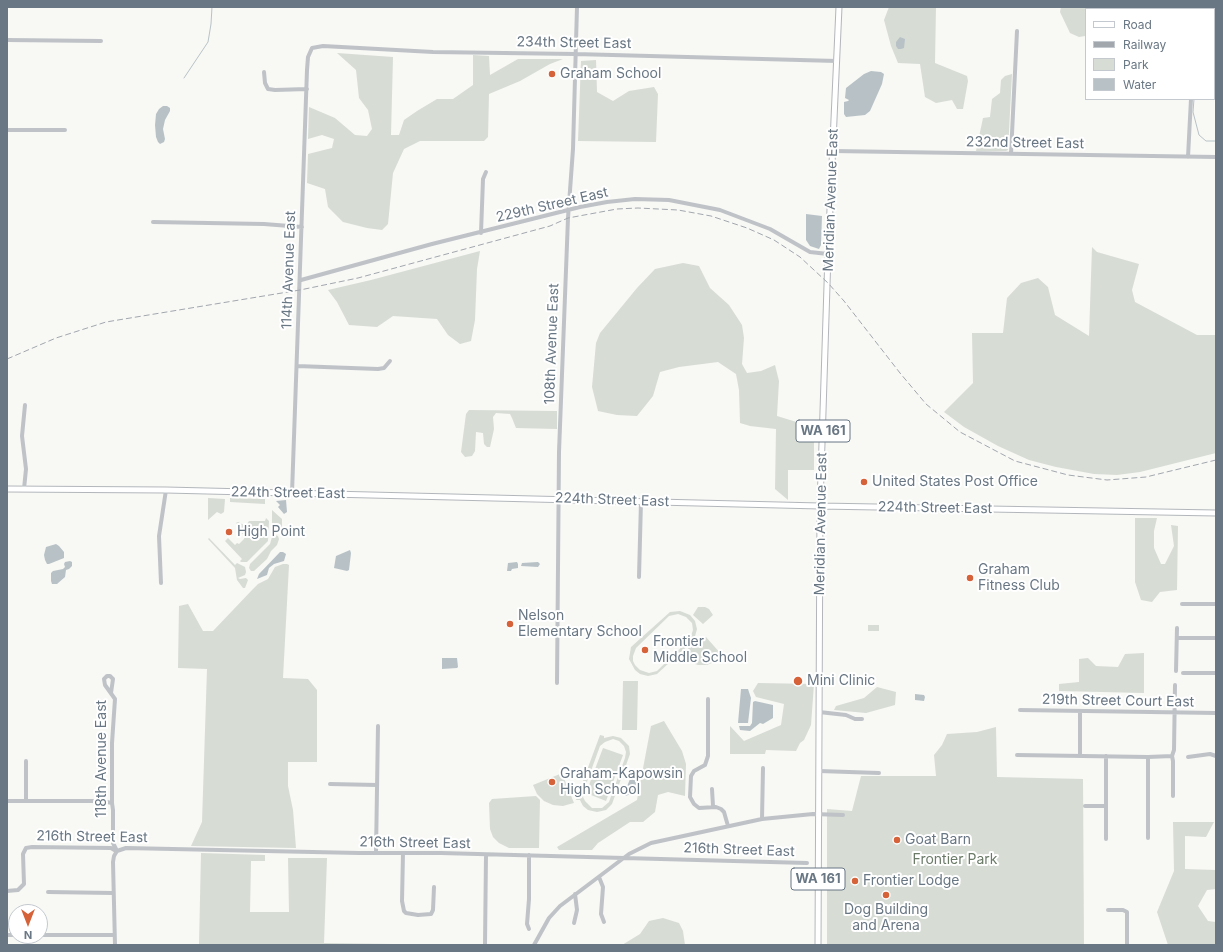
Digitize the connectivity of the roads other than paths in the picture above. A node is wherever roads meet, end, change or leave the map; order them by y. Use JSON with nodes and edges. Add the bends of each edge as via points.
{"nodes":[{"id":1,"x":577,"y":7,"type":"edge"},
{"id":2,"x":839,"y":7,"type":"edge"},
{"id":3,"x":1017,"y":31,"type":"dead end"},
{"id":4,"x":7,"y":40,"type":"edge"},
{"id":5,"x":101,"y":41,"type":"dead end"},
{"id":6,"x":312,"y":48,"type":"joint"},
{"id":7,"x":575,"y":54,"type":"junction"},
{"id":8,"x":837,"y":61,"type":"junction"},
{"id":9,"x":264,"y":72,"type":"dead end"},
{"id":10,"x":307,"y":89,"type":"junction"},
{"id":11,"x":1191,"y":100,"type":"edge"},
{"id":12,"x":7,"y":130,"type":"edge"},
{"id":13,"x":65,"y":130,"type":"dead end"},
{"id":14,"x":833,"y":151,"type":"junction"},
{"id":15,"x":1011,"y":154,"type":"junction"},
{"id":16,"x":1188,"y":157,"type":"junction"},
{"id":17,"x":1216,"y":157,"type":"edge"},
{"id":18,"x":486,"y":172,"type":"dead end"},
{"id":19,"x":569,"y":210,"type":"junction"},
{"id":20,"x":153,"y":222,"type":"dead end"},
{"id":21,"x":302,"y":227,"type":"junction"},
{"id":22,"x":481,"y":233,"type":"junction"},
{"id":23,"x":828,"y":254,"type":"junction"},
{"id":24,"x":301,"y":280,"type":"junction"},
{"id":25,"x":390,"y":362,"type":"dead end"},
{"id":26,"x":297,"y":366,"type":"junction"},
{"id":27,"x":25,"y":405,"type":"dead end"},
{"id":28,"x":7,"y":489,"type":"edge"},
{"id":29,"x":24,"y":489,"type":"junction"},
{"id":30,"x":166,"y":490,"type":"junction"},
{"id":31,"x":292,"y":493,"type":"junction"},
{"id":32,"x":559,"y":499,"type":"junction"},
{"id":33,"x":641,"y":501,"type":"junction"},
{"id":34,"x":820,"y":506,"type":"junction"},
{"id":35,"x":1216,"y":513,"type":"edge"},
{"id":36,"x":639,"y":577,"type":"dead end"},
{"id":37,"x":161,"y":583,"type":"dead end"},
{"id":38,"x":1182,"y":604,"type":"dead end"},
{"id":39,"x":1216,"y":604,"type":"edge"},
{"id":40,"x":1177,"y":628,"type":"dead end"},
{"id":41,"x":1177,"y":638,"type":"junction"},
{"id":42,"x":1216,"y":638,"type":"edge"},
{"id":43,"x":1176,"y":671,"type":"dead end"},
{"id":44,"x":1183,"y":673,"type":"dead end"},
{"id":45,"x":1216,"y":673,"type":"edge"},
{"id":46,"x":557,"y":683,"type":"dead end"},
{"id":47,"x":1175,"y":685,"type":"dead end"},
{"id":48,"x":111,"y":693,"type":"dead end"},
{"id":49,"x":708,"y":699,"type":"dead end"},
{"id":50,"x":1020,"y":710,"type":"dead end"},
{"id":51,"x":1080,"y":711,"type":"junction"},
{"id":52,"x":819,"y":712,"type":"junction"},
{"id":53,"x":1175,"y":713,"type":"junction"},
{"id":54,"x":1216,"y":713,"type":"edge"},
{"id":55,"x":862,"y":719,"type":"dead end"},
{"id":56,"x":378,"y":726,"type":"dead end"},
{"id":57,"x":1017,"y":755,"type":"dead end"},
{"id":58,"x":1080,"y":756,"type":"junction"},
{"id":59,"x":1106,"y":756,"type":"junction"},
{"id":60,"x":1172,"y":756,"type":"junction"},
{"id":61,"x":1216,"y":756,"type":"edge"},
{"id":62,"x":1148,"y":757,"type":"junction"},
{"id":63,"x":1188,"y":757,"type":"dead end"},
{"id":64,"x":26,"y":761,"type":"dead end"},
{"id":65,"x":763,"y":768,"type":"dead end"},
{"id":66,"x":819,"y":771,"type":"junction"},
{"id":67,"x":879,"y":773,"type":"dead end"},
{"id":68,"x":330,"y":784,"type":"dead end"},
{"id":69,"x":377,"y":785,"type":"junction"},
{"id":70,"x":712,"y":790,"type":"dead end"},
{"id":71,"x":1173,"y":796,"type":"dead end"},
{"id":72,"x":7,"y":801,"type":"edge"},
{"id":73,"x":26,"y":801,"type":"junction"},
{"id":74,"x":112,"y":803,"type":"junction"},
{"id":75,"x":713,"y":806,"type":"junction"},
{"id":76,"x":1085,"y":806,"type":"dead end"},
{"id":77,"x":1105,"y":806,"type":"junction"},
{"id":78,"x":818,"y":813,"type":"junction"},
{"id":79,"x":843,"y":815,"type":"dead end"},
{"id":80,"x":762,"y":819,"type":"junction"},
{"id":81,"x":728,"y":826,"type":"junction"},
{"id":82,"x":1148,"y":838,"type":"dead end"},
{"id":83,"x":1106,"y":839,"type":"dead end"},
{"id":84,"x":117,"y":851,"type":"junction"},
{"id":85,"x":376,"y":853,"type":"junction"},
{"id":86,"x":402,"y":853,"type":"junction"},
{"id":87,"x":486,"y":855,"type":"junction"},
{"id":88,"x":529,"y":856,"type":"junction"},
{"id":89,"x":625,"y":858,"type":"junction"},
{"id":90,"x":807,"y":863,"type":"dead end"},
{"id":91,"x":599,"y":877,"type":"junction"},
{"id":92,"x":434,"y":887,"type":"dead end"},
{"id":93,"x":7,"y":891,"type":"edge"},
{"id":94,"x":48,"y":892,"type":"dead end"},
{"id":95,"x":114,"y":893,"type":"junction"},
{"id":96,"x":575,"y":894,"type":"junction"},
{"id":97,"x":1108,"y":910,"type":"dead end"},
{"id":98,"x":604,"y":922,"type":"dead end"},
{"id":99,"x":574,"y":923,"type":"dead end"},
{"id":100,"x":529,"y":929,"type":"dead end"},
{"id":101,"x":48,"y":935,"type":"edge"},
{"id":102,"x":114,"y":935,"type":"junction"},
{"id":103,"x":115,"y":945,"type":"edge"},
{"id":104,"x":485,"y":945,"type":"edge"},
{"id":105,"x":534,"y":945,"type":"edge"},
{"id":106,"x":818,"y":945,"type":"edge"},
{"id":107,"x":1127,"y":945,"type":"edge"}],
"edges":[{"from":1,"to":7,"type":"street","name":"108th Avenue East"},
{"from":2,"to":8,"type":"main road","name":"Meridian Avenue East","number":"WA 161"},
{"from":3,"to":15,"type":"street"},
{"from":4,"to":5,"type":"street"},
{"from":6,"to":7,"type":"street","name":"234th Street East","via":[[323,46],[433,52]]},
{"from":6,"to":10,"type":"street","name":"114th Avenue East","via":[[308,57]]},
{"from":7,"to":8,"type":"street","name":"234th Street East"},
{"from":7,"to":19,"type":"street","name":"108th Avenue East"},
{"from":8,"to":14,"type":"main road","name":"Meridian Avenue East","number":"WA 161"},
{"from":9,"to":10,"type":"street","via":[[268,88]]},
{"from":10,"to":21,"type":"street","name":"114th Avenue East"},
{"from":11,"to":16,"type":"street"},
{"from":12,"to":13,"type":"street"},
{"from":14,"to":15,"type":"street","name":"232nd Street East"},
{"from":14,"to":23,"type":"main road","name":"Meridian Avenue East","number":"WA 161"},
{"from":15,"to":16,"type":"street","name":"232nd Street East"},
{"from":16,"to":17,"type":"street","name":"232nd Street East"},
{"from":18,"to":22,"type":"street","via":[[483,179]]},
{"from":19,"to":22,"type":"street","name":"229th Street East"},
{"from":19,"to":23,"type":"street","name":"229th Street East","via":[[635,199],[689,203],[736,215],[780,234],[810,252]]},
{"from":19,"to":32,"type":"street","name":"108th Avenue East"},
{"from":20,"to":21,"type":"street"},
{"from":21,"to":24,"type":"street","name":"114th Avenue East"},
{"from":22,"to":24,"type":"street","name":"229th Street East"},
{"from":23,"to":34,"type":"main road","name":"Meridian Avenue East","number":"WA 161"},
{"from":24,"to":26,"type":"street","name":"114th Avenue East"},
{"from":25,"to":26,"type":"street","via":[[384,368],[378,369]]},
{"from":26,"to":31,"type":"street","name":"114th Avenue East"},
{"from":27,"to":29,"type":"street","via":[[22,436],[26,469]]},
{"from":28,"to":29,"type":"main road","name":"224th Street East"},
{"from":29,"to":30,"type":"main road","name":"224th Street East"},
{"from":30,"to":31,"type":"main road","name":"224th Street East"},
{"from":30,"to":37,"type":"street","via":[[159,536]]},
{"from":31,"to":32,"type":"main road","name":"224th Street East"},
{"from":32,"to":33,"type":"main road","name":"224th Street East"},
{"from":32,"to":46,"type":"street","name":"108th Avenue East"},
{"from":33,"to":34,"type":"main road","name":"224th Street East"},
{"from":33,"to":36,"type":"street"},
{"from":34,"to":35,"type":"main road","name":"224th Street East"},
{"from":34,"to":52,"type":"main road","name":"Meridian Avenue East","number":"WA 161"},
{"from":38,"to":39,"type":"street"},
{"from":40,"to":41,"type":"street"},
{"from":41,"to":42,"type":"street"},
{"from":41,"to":43,"type":"street"},
{"from":44,"to":45,"type":"street"},
{"from":47,"to":53,"type":"street"},
{"from":48,"to":74,"type":"street","name":"118th Avenue East","via":[[115,699]]},
{"from":49,"to":75,"type":"street","via":[[707,760],[703,767],[692,773],[689,789],[694,804],[702,808]]},
{"from":50,"to":51,"type":"street","name":"219th Street Court East"},
{"from":51,"to":53,"type":"street","name":"219th Street Court East"},
{"from":51,"to":58,"type":"street"},
{"from":52,"to":55,"type":"street","via":[[846,714],[855,719]]},
{"from":52,"to":66,"type":"main road","name":"Meridian Avenue East","number":"WA 161"},
{"from":53,"to":54,"type":"street","name":"219th Street Court East"},
{"from":53,"to":60,"type":"street"},
{"from":56,"to":69,"type":"street"},
{"from":57,"to":58,"type":"street"},
{"from":58,"to":59,"type":"street"},
{"from":59,"to":62,"type":"street"},
{"from":59,"to":77,"type":"street"},
{"from":60,"to":62,"type":"street"},
{"from":60,"to":71,"type":"street"},
{"from":61,"to":63,"type":"street","via":[[1210,754]]},
{"from":62,"to":82,"type":"street"},
{"from":64,"to":73,"type":"street"},
{"from":65,"to":80,"type":"street"},
{"from":66,"to":67,"type":"street"},
{"from":66,"to":78,"type":"main road","name":"Meridian Avenue East","number":"WA 161"},
{"from":68,"to":69,"type":"street"},
{"from":69,"to":85,"type":"street"},
{"from":70,"to":75,"type":"street"},
{"from":72,"to":73,"type":"street"},
{"from":73,"to":74,"type":"street"},
{"from":74,"to":84,"type":"street","name":"118th Avenue East","via":[[113,843]]},
{"from":75,"to":81,"type":"street","via":[[724,812]]},
{"from":76,"to":77,"type":"street"},
{"from":77,"to":83,"type":"street"},
{"from":78,"to":79,"type":"street"},
{"from":78,"to":80,"type":"street"},
{"from":78,"to":106,"type":"main road","name":"Meridian Avenue East","number":"WA 161"},
{"from":80,"to":81,"type":"street"},
{"from":81,"to":89,"type":"street","via":[[657,841]]},
{"from":84,"to":85,"type":"street","name":"216th Street East","via":[[126,848]]},
{"from":84,"to":93,"type":"street","name":"216th Street East","via":[[112,848],[32,847],[25,850],[24,854],[24,884],[18,890]]},
{"from":84,"to":95,"type":"street","name":"118th Avenue East","via":[[114,856]]},
{"from":85,"to":86,"type":"street","name":"216th Street East"},
{"from":86,"to":87,"type":"street","name":"216th Street East"},
{"from":86,"to":92,"type":"street","via":[[404,911],[418,915],[431,914]]},
{"from":87,"to":88,"type":"street","name":"216th Street East"},
{"from":87,"to":104,"type":"street"},
{"from":88,"to":89,"type":"street","name":"216th Street East"},
{"from":88,"to":100,"type":"street"},
{"from":89,"to":90,"type":"street","name":"216th Street East"},
{"from":89,"to":91,"type":"street"},
{"from":91,"to":96,"type":"street"},
{"from":91,"to":98,"type":"street","via":[[603,887],[601,914]]},
{"from":94,"to":95,"type":"street"},
{"from":95,"to":102,"type":"street","name":"118th Avenue East"},
{"from":96,"to":99,"type":"street","via":[[577,910]]},
{"from":96,"to":105,"type":"street","via":[[549,918]]},
{"from":97,"to":107,"type":"street","via":[[1127,912]]},
{"from":101,"to":102,"type":"street"},
{"from":102,"to":103,"type":"street","name":"118th Avenue East"}]}
